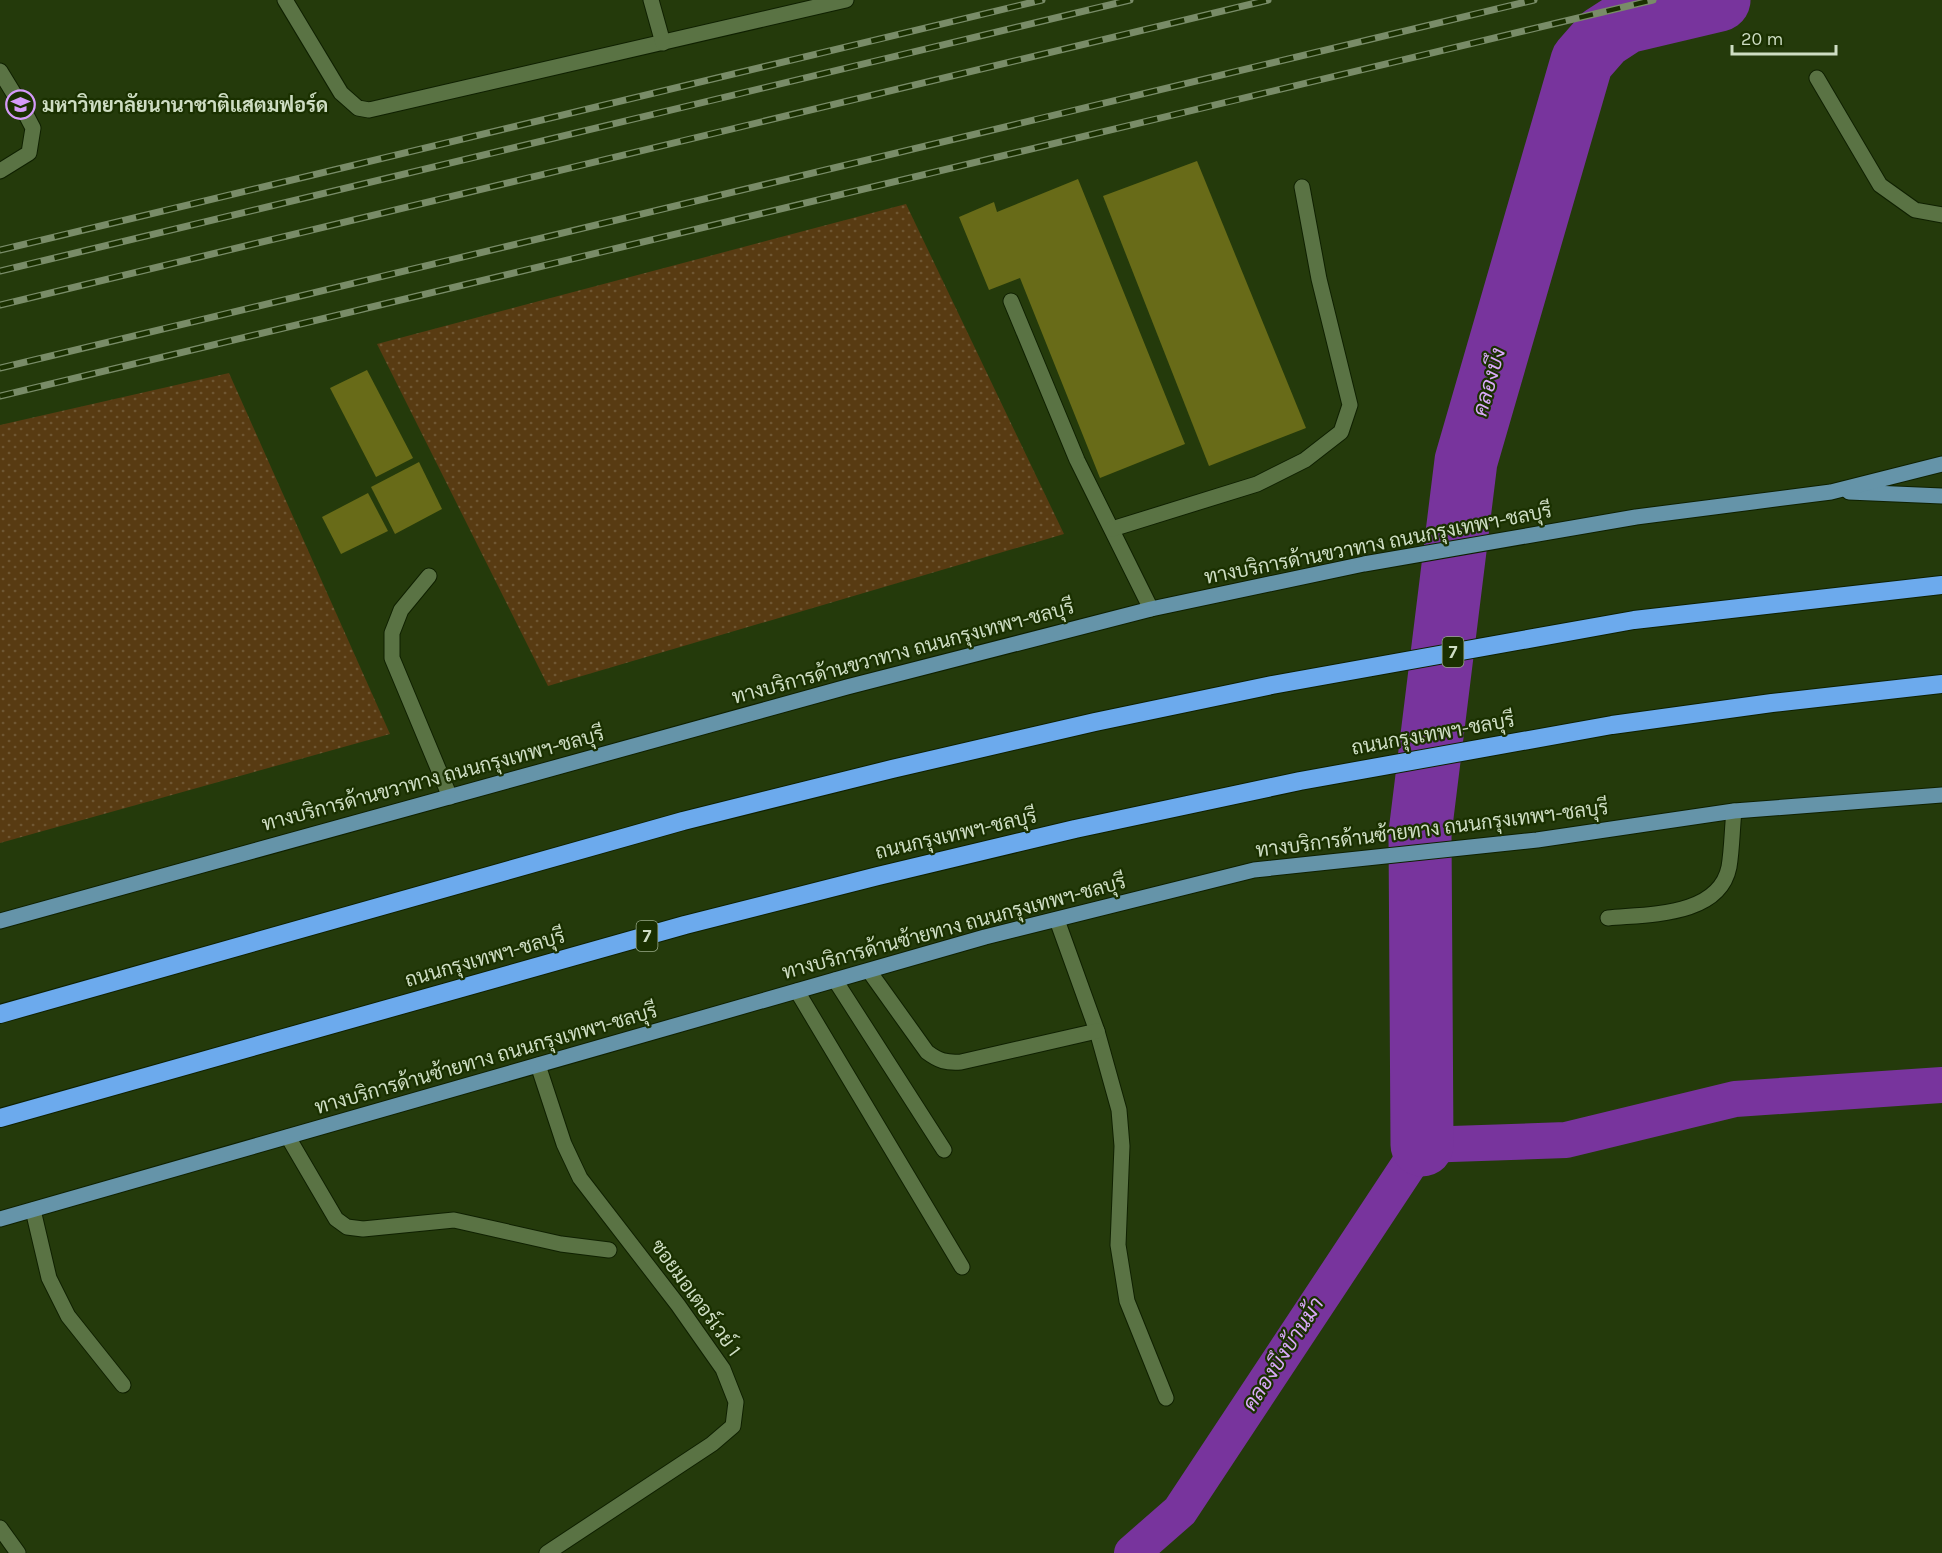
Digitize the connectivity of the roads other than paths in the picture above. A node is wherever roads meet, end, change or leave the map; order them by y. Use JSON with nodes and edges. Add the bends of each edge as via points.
{"nodes":[{"id":1,"x":285,"y":0,"type":"edge"},
{"id":2,"x":651,"y":0,"type":"edge"},
{"id":3,"x":846,"y":0,"type":"edge"},
{"id":4,"x":825,"y":2,"type":"edge"},
{"id":5,"x":663,"y":43,"type":"junction"},
{"id":6,"x":0,"y":72,"type":"edge"},
{"id":7,"x":1817,"y":78,"type":"dead end"},
{"id":8,"x":0,"y":171,"type":"edge"},
{"id":9,"x":1302,"y":187,"type":"dead end"},
{"id":10,"x":1942,"y":215,"type":"edge"},
{"id":11,"x":1011,"y":301,"type":"dead end"},
{"id":12,"x":1942,"y":464,"type":"edge"},
{"id":13,"x":1831,"y":492,"type":"junction"},
{"id":14,"x":1942,"y":496,"type":"edge"},
{"id":15,"x":1112,"y":529,"type":"junction"},
{"id":16,"x":429,"y":576,"type":"dead end"},
{"id":17,"x":1942,"y":585,"type":"edge"},
{"id":18,"x":1151,"y":609,"type":"junction"},
{"id":19,"x":1942,"y":684,"type":"edge"},
{"id":20,"x":1942,"y":795,"type":"edge"},
{"id":21,"x":450,"y":796,"type":"junction"},
{"id":22,"x":1734,"y":811,"type":"junction"},
{"id":23,"x":1608,"y":918,"type":"dead end"},
{"id":24,"x":1057,"y":920,"type":"junction"},
{"id":25,"x":0,"y":921,"type":"edge"},
{"id":26,"x":869,"y":971,"type":"junction"},
{"id":27,"x":835,"y":981,"type":"junction"},
{"id":28,"x":797,"y":991,"type":"junction"},
{"id":29,"x":0,"y":1014,"type":"edge"},
{"id":30,"x":1097,"y":1031,"type":"junction"},
{"id":31,"x":538,"y":1065,"type":"junction"},
{"id":32,"x":0,"y":1118,"type":"edge"},
{"id":33,"x":288,"y":1137,"type":"junction"},
{"id":34,"x":944,"y":1150,"type":"dead end"},
{"id":35,"x":33,"y":1210,"type":"junction"},
{"id":36,"x":0,"y":1219,"type":"edge"},
{"id":37,"x":609,"y":1250,"type":"dead end"},
{"id":38,"x":962,"y":1267,"type":"dead end"},
{"id":39,"x":123,"y":1385,"type":"dead end"},
{"id":40,"x":1166,"y":1398,"type":"dead end"},
{"id":41,"x":0,"y":1528,"type":"edge"},
{"id":42,"x":567,"y":1540,"type":"junction"},
{"id":43,"x":18,"y":1553,"type":"edge"},
{"id":44,"x":547,"y":1553,"type":"edge"},
{"id":45,"x":577,"y":1553,"type":"edge"}],
"edges":[{"from":1,"to":5,"type":"street","via":[[341,93],[358,108],[369,110]]},
{"from":2,"to":5,"type":"street"},
{"from":3,"to":4,"type":"street"},
{"from":4,"to":5,"type":"street"},
{"from":6,"to":8,"type":"street","via":[[33,128],[29,153]]},
{"from":7,"to":10,"type":"street","via":[[1880,185],[1915,210]]},
{"from":9,"to":15,"type":"street","via":[[1319,279],[1350,405],[1341,432],[1305,460],[1257,484]]},
{"from":11,"to":15,"type":"street","via":[[1077,460]]},
{"from":12,"to":13,"type":"main road","name":"ทางบริการด้านขวาทาง ถนนกรุงเทพฯ-ชลบุรี"},
{"from":13,"to":14,"type":"main road","name":"ทางบริการด้านขวาทาง ถนนกรุงเทพฯ-ชลบุรี"},
{"from":13,"to":18,"type":"main road","name":"ทางบริการด้านขวาทาง ถนนกรุงเทพฯ-ชลบุรี","via":[[1636,517],[1364,564]]},
{"from":15,"to":18,"type":"street"},
{"from":16,"to":21,"type":"street","via":[[401,610],[392,633],[392,658]]},
{"from":17,"to":29,"type":"highway","number":"7","via":[[1634,620],[1272,685],[1095,722],[695,818]]},
{"from":18,"to":21,"type":"main road","name":"ทางบริการด้านขวาทาง ถนนกรุงเทพฯ-ชลบุรี"},
{"from":19,"to":32,"type":"highway","name":"ถนนกรุงเทพฯ-ชลบุรี","number":"7","via":[[1612,725],[1300,781],[1064,832],[696,922]]},
{"from":20,"to":22,"type":"main road","name":"ทางบริการด้านซ้ายทาง ถนนกรุงเทพฯ-ชลบุรี"},
{"from":21,"to":25,"type":"main road","name":"ทางบริการด้านขวาทาง ถนนกรุงเทพฯ-ชลบุรี"},
{"from":22,"to":23,"type":"street","via":[[1728,870],[1717,890],[1703,903]]},
{"from":22,"to":24,"type":"main road","name":"ทางบริการด้านซ้ายทาง ถนนกรุงเทพฯ-ชลบุรี","via":[[1537,840],[1254,870]]},
{"from":24,"to":26,"type":"main road","name":"ทางบริการด้านซ้ายทาง ถนนกรุงเทพฯ-ชลบุรี"},
{"from":24,"to":30,"type":"street"},
{"from":26,"to":27,"type":"main road","name":"ทางบริการด้านซ้ายทาง ถนนกรุงเทพฯ-ชลบุรี"},
{"from":26,"to":30,"type":"street","via":[[927,1052],[947,1063]]},
{"from":27,"to":28,"type":"main road","name":"ทางบริการด้านซ้ายทาง ถนนกรุงเทพฯ-ชลบุรี"},
{"from":27,"to":34,"type":"street"},
{"from":28,"to":31,"type":"main road","name":"ทางบริการด้านซ้ายทาง ถนนกรุงเทพฯ-ชลบุรี"},
{"from":28,"to":38,"type":"street"},
{"from":30,"to":40,"type":"street","via":[[1119,1110],[1122,1146],[1118,1245],[1127,1301]]},
{"from":31,"to":33,"type":"main road","name":"ทางบริการด้านซ้ายทาง ถนนกรุงเทพฯ-ชลบุรี"},
{"from":31,"to":42,"type":"street","name":"ซอยมอเตอร์เวย์ 1","via":[[564,1144],[580,1178],[717,1360],[736,1402],[733,1426],[712,1444]]},
{"from":33,"to":35,"type":"main road","name":"ทางบริการด้านซ้ายทาง ถนนกรุงเทพฯ-ชลบุรี"},
{"from":33,"to":37,"type":"street","via":[[336,1219],[347,1227],[363,1229],[454,1220],[561,1244]]},
{"from":35,"to":36,"type":"main road","name":"ทางบริการด้านซ้ายทาง ถนนกรุงเทพฯ-ชลบุรี"},
{"from":35,"to":39,"type":"street","via":[[49,1278],[68,1316]]},
{"from":41,"to":43,"type":"street"},
{"from":42,"to":44,"type":"street","name":"ซอยมอเตอร์เวย์ 1"},
{"from":42,"to":45,"type":"street"}]}
